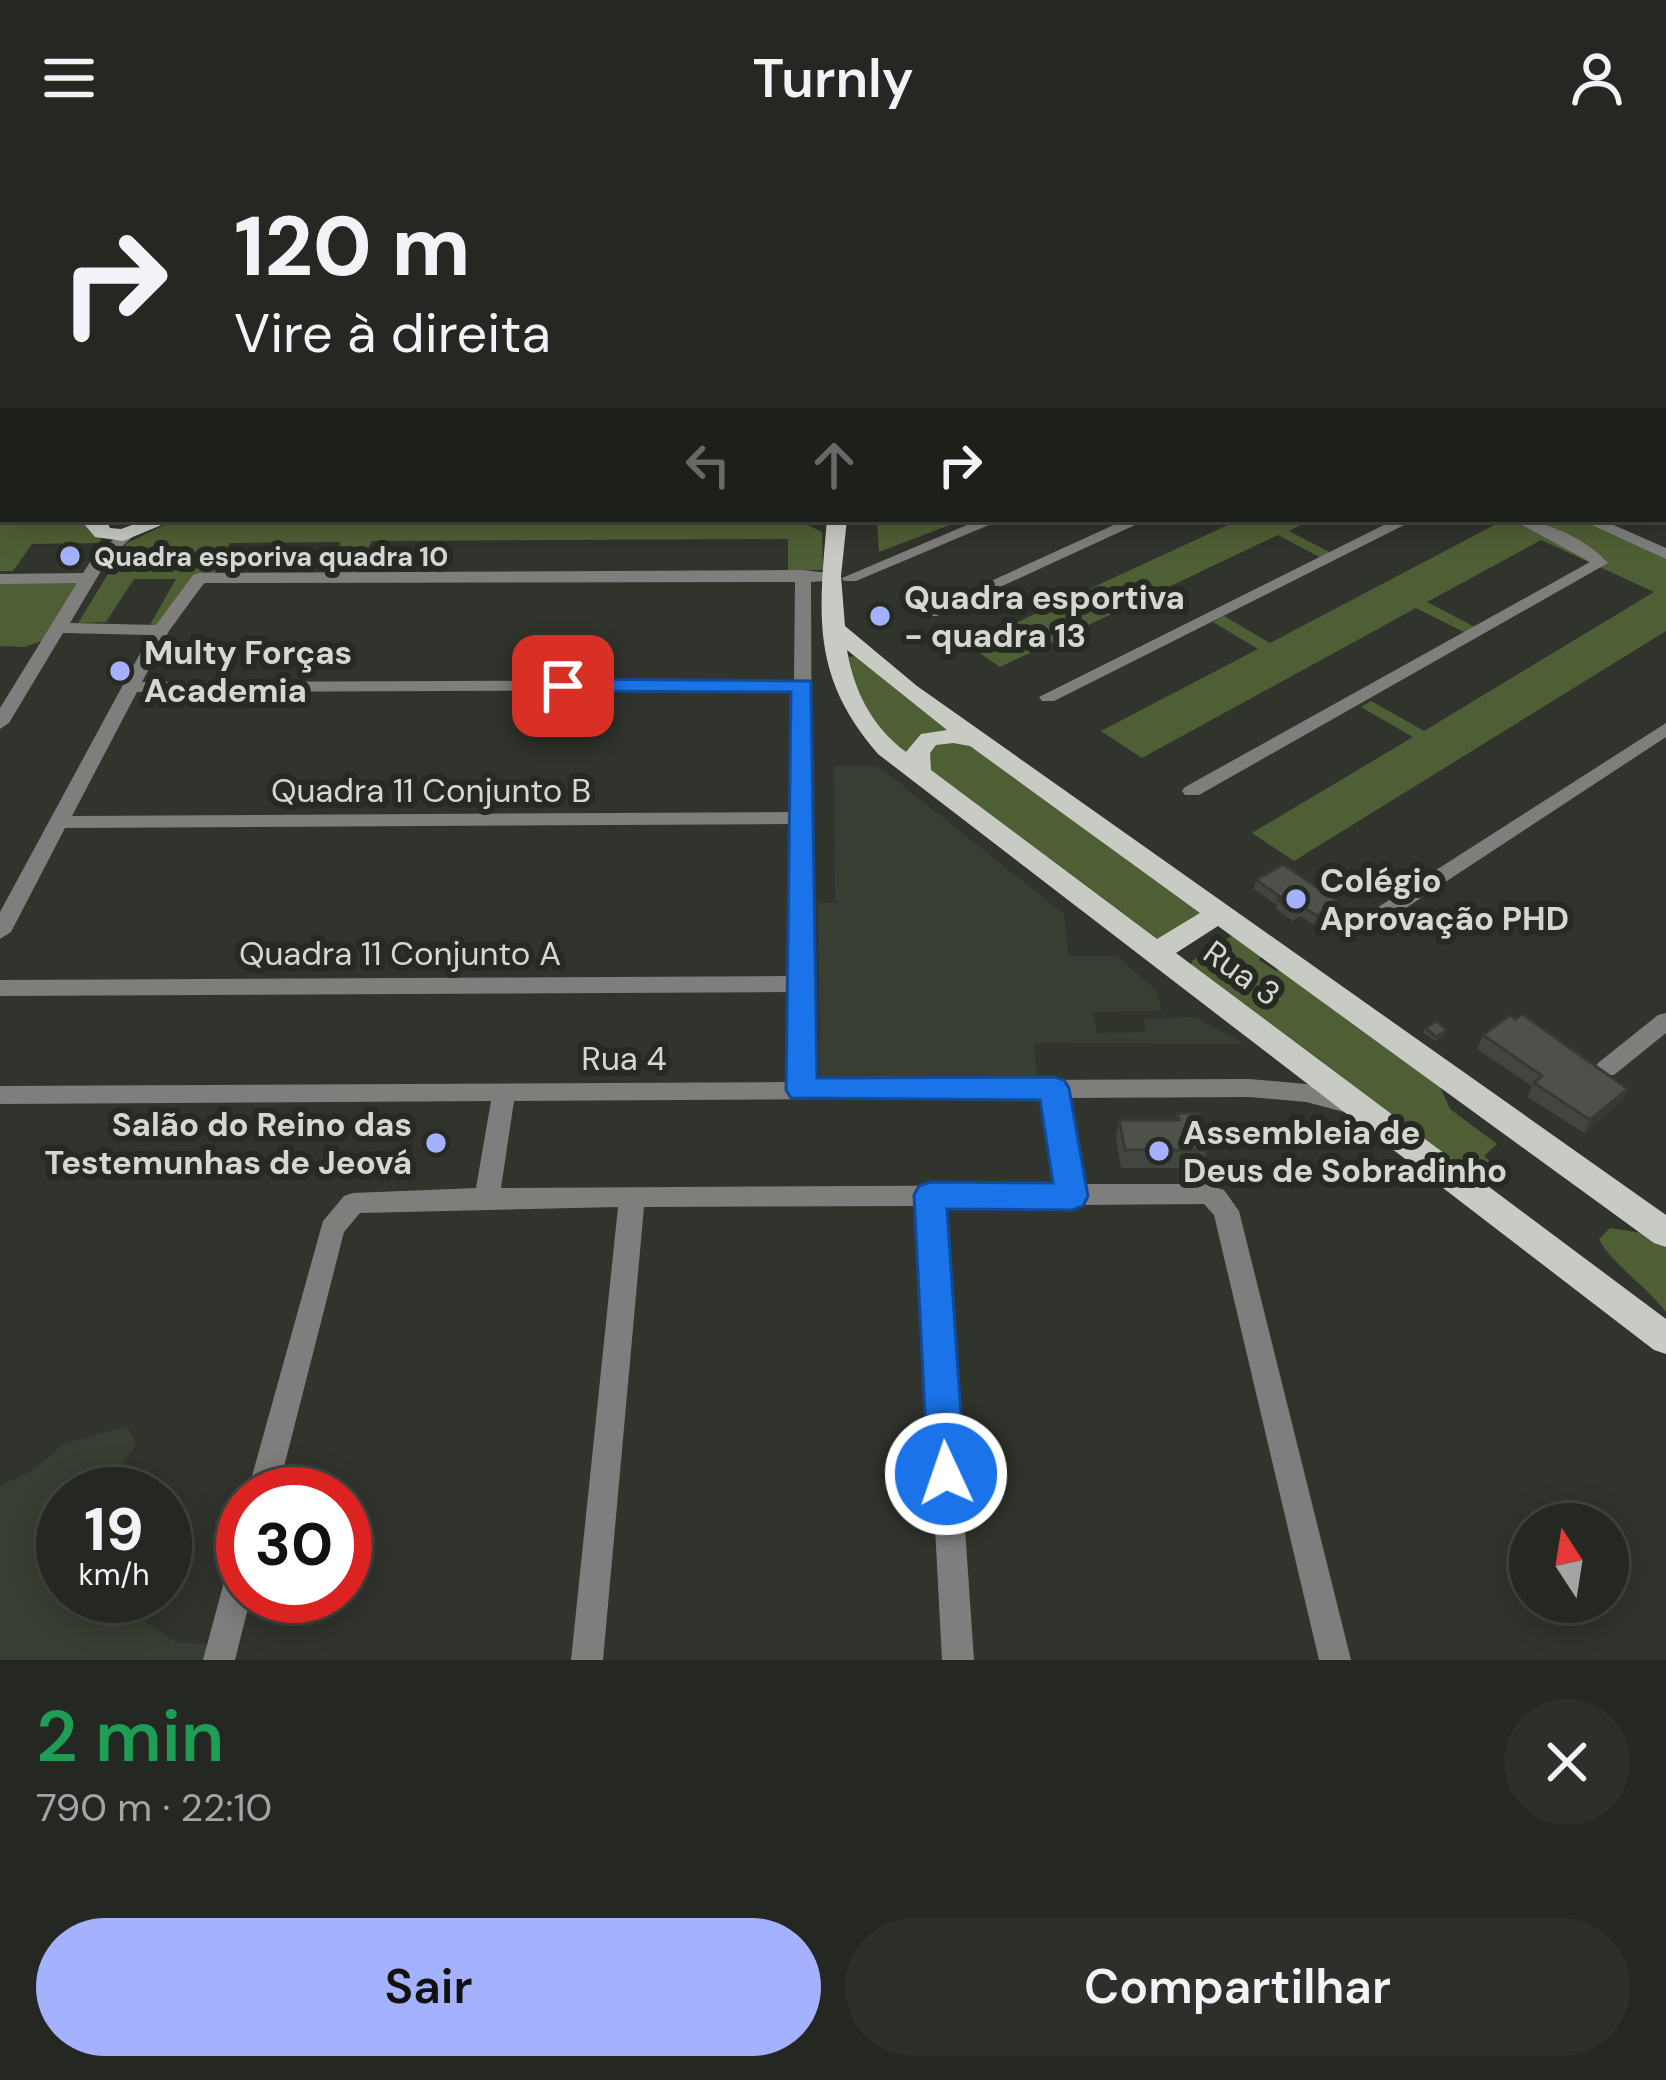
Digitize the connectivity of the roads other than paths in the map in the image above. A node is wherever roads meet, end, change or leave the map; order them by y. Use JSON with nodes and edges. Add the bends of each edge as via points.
{"nodes":[{"id":1,"x":987,"y":522,"type":"edge"},
{"id":2,"x":1133,"y":522,"type":"edge"},
{"id":3,"x":1402,"y":522,"type":"edge"},
{"id":4,"x":1532,"y":522,"type":"edge"},
{"id":5,"x":1595,"y":522,"type":"edge"},
{"id":6,"x":136,"y":526,"type":"edge"},
{"id":7,"x":831,"y":526,"type":"edge"},
{"id":8,"x":102,"y":531,"type":"edge"},
{"id":9,"x":1666,"y":554,"type":"edge"},
{"id":10,"x":803,"y":575,"type":"junction"},
{"id":11,"x":841,"y":576,"type":"junction"},
{"id":12,"x":89,"y":578,"type":"junction"},
{"id":13,"x":0,"y":579,"type":"edge"},
{"id":14,"x":931,"y":612,"type":"dead end"},
{"id":15,"x":61,"y":628,"type":"junction"},
{"id":16,"x":161,"y":630,"type":"junction"},
{"id":17,"x":849,"y":659,"type":"junction"},
{"id":18,"x":132,"y":686,"type":"junction"},
{"id":19,"x":803,"y":686,"type":"junction"},
{"id":20,"x":1048,"y":697,"type":"dead end"},
{"id":21,"x":0,"y":723,"type":"edge"},
{"id":22,"x":1666,"y":729,"type":"edge"},
{"id":23,"x":985,"y":743,"type":"junction"},
{"id":24,"x":919,"y":776,"type":"junction"},
{"id":25,"x":1192,"y":791,"type":"dead end"},
{"id":26,"x":801,"y":818,"type":"junction"},
{"id":27,"x":62,"y":822,"type":"junction"},
{"id":28,"x":8,"y":902,"type":"edge"},
{"id":29,"x":1221,"y":912,"type":"junction"},
{"id":30,"x":1379,"y":916,"type":"dead end"},
{"id":31,"x":0,"y":932,"type":"edge"},
{"id":32,"x":1155,"y":954,"type":"junction"},
{"id":33,"x":801,"y":984,"type":"junction"},
{"id":34,"x":0,"y":988,"type":"edge"},
{"id":35,"x":1666,"y":1021,"type":"edge"},
{"id":36,"x":1279,"y":1043,"type":"junction"},
{"id":37,"x":1606,"y":1069,"type":"edge"},
{"id":38,"x":1054,"y":1088,"type":"junction"},
{"id":39,"x":1250,"y":1088,"type":"junction"},
{"id":40,"x":802,"y":1090,"type":"junction"},
{"id":41,"x":504,"y":1092,"type":"junction"},
{"id":42,"x":0,"y":1095,"type":"edge"},
{"id":43,"x":1363,"y":1108,"type":"junction"},
{"id":44,"x":930,"y":1195,"type":"junction"},
{"id":45,"x":1072,"y":1196,"type":"junction"},
{"id":46,"x":632,"y":1197,"type":"junction"},
{"id":47,"x":487,"y":1198,"type":"junction"},
{"id":48,"x":1666,"y":1233,"type":"edge"},
{"id":49,"x":1666,"y":1339,"type":"edge"},
{"id":50,"x":269,"y":1467,"type":"edge"},
{"id":51,"x":228,"y":1623,"type":"edge"},
{"id":52,"x":218,"y":1660,"type":"edge"},
{"id":53,"x":587,"y":1660,"type":"edge"},
{"id":54,"x":958,"y":1660,"type":"edge"},
{"id":55,"x":1335,"y":1660,"type":"edge"}],
"edges":[{"from":1,"to":11,"type":"street"},
{"from":2,"to":14,"type":"street"},
{"from":3,"to":20,"type":"street"},
{"from":4,"to":25,"type":"street","via":[[1599,564]]},
{"from":5,"to":9,"type":"street"},
{"from":6,"to":8,"type":"main road"},
{"from":7,"to":11,"type":"main road"},
{"from":8,"to":12,"type":"street"},
{"from":10,"to":11,"type":"street"},
{"from":10,"to":16,"type":"street","via":[[207,576],[193,582]]},
{"from":10,"to":19,"type":"street"},
{"from":11,"to":17,"type":"main road","name":"Rua 3","via":[[833,619]]},
{"from":12,"to":13,"type":"street"},
{"from":12,"to":15,"type":"street"},
{"from":15,"to":16,"type":"street"},
{"from":15,"to":21,"type":"street"},
{"from":16,"to":18,"type":"street"},
{"from":17,"to":23,"type":"main road","name":"Rua 3"},
{"from":17,"to":24,"type":"main road","name":"Rua 3","via":[[849,704]]},
{"from":18,"to":19,"type":"street"},
{"from":18,"to":27,"type":"street"},
{"from":19,"to":26,"type":"street"},
{"from":22,"to":30,"type":"street"},
{"from":23,"to":24,"type":"main road","via":[[928,739],[918,752]]},
{"from":23,"to":29,"type":"main road","name":"Rua 3"},
{"from":24,"to":32,"type":"main road","name":"Rua 3"},
{"from":26,"to":27,"type":"street","name":"Quadra 11 Conjunto B"},
{"from":26,"to":33,"type":"street"},
{"from":27,"to":28,"type":"street"},
{"from":28,"to":31,"type":"street"},
{"from":29,"to":32,"type":"main road"},
{"from":29,"to":48,"type":"main road","name":"Rua 3"},
{"from":32,"to":36,"type":"main road","name":"Rua 3"},
{"from":33,"to":34,"type":"street","name":"Quadra 11 Conjunto A"},
{"from":33,"to":40,"type":"street"},
{"from":35,"to":37,"type":"street"},
{"from":36,"to":39,"type":"street","via":[[1286,1066],[1280,1077]]},
{"from":36,"to":43,"type":"main road","name":"Rua 3"},
{"from":38,"to":39,"type":"street","name":"Rua 4"},
{"from":38,"to":40,"type":"street","name":"Rua 4"},
{"from":38,"to":45,"type":"street"},
{"from":39,"to":43,"type":"street","name":"Rua 4"},
{"from":40,"to":41,"type":"street","name":"Rua 4"},
{"from":41,"to":42,"type":"street","name":"Rua 4"},
{"from":41,"to":47,"type":"street"},
{"from":43,"to":49,"type":"main road","name":"Rua 3"},
{"from":44,"to":45,"type":"street"},
{"from":44,"to":46,"type":"street"},
{"from":44,"to":54,"type":"street"},
{"from":45,"to":55,"type":"street","via":[[1204,1194],[1226,1210]]},
{"from":46,"to":47,"type":"street"},
{"from":46,"to":53,"type":"street"},
{"from":47,"to":50,"type":"street","via":[[366,1200],[344,1208]]},
{"from":51,"to":52,"type":"street"}]}
